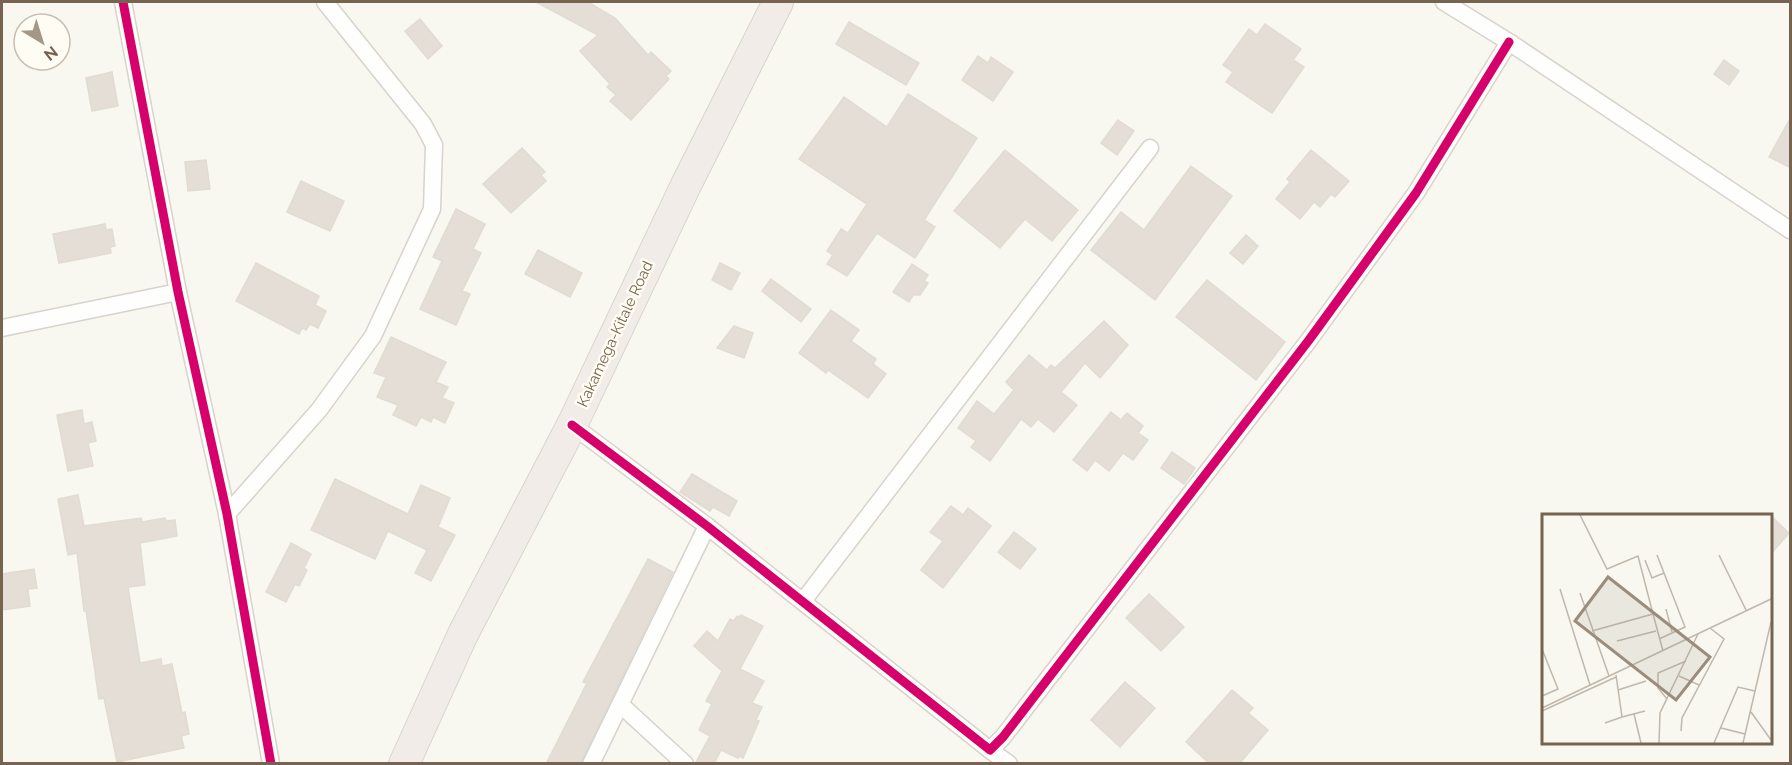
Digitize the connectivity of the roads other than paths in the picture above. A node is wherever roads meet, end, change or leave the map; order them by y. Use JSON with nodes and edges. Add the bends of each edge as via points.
{"nodes":[{"id":1,"x":123,"y":2,"type":"edge"},
{"id":2,"x":325,"y":2,"type":"edge"},
{"id":3,"x":778,"y":2,"type":"edge"},
{"id":4,"x":1444,"y":2,"type":"edge"},
{"id":5,"x":1509,"y":42,"type":"junction"},
{"id":6,"x":1150,"y":148,"type":"dead end"},
{"id":7,"x":1791,"y":230,"type":"edge"},
{"id":8,"x":178,"y":292,"type":"junction"},
{"id":9,"x":2,"y":328,"type":"edge"},
{"id":10,"x":572,"y":425,"type":"junction"},
{"id":11,"x":227,"y":514,"type":"junction"},
{"id":12,"x":708,"y":526,"type":"junction"},
{"id":13,"x":803,"y":601,"type":"junction"},
{"id":14,"x":621,"y":705,"type":"junction"},
{"id":15,"x":990,"y":750,"type":"junction"},
{"id":16,"x":271,"y":764,"type":"edge"},
{"id":17,"x":404,"y":764,"type":"edge"},
{"id":18,"x":591,"y":764,"type":"edge"},
{"id":19,"x":685,"y":764,"type":"edge"},
{"id":20,"x":1009,"y":764,"type":"edge"}],
"edges":[{"from":1,"to":8,"type":"street"},
{"from":2,"to":11,"type":"street","via":[[423,124],[434,145],[432,209],[372,336],[319,410]]},
{"from":3,"to":10,"type":"highway","name":"Kakamega-Kitale Road"},
{"from":4,"to":5,"type":"street"},
{"from":5,"to":7,"type":"street"},
{"from":5,"to":15,"type":"street","via":[[1416,193],[1309,340]]},
{"from":6,"to":13,"type":"street"},
{"from":8,"to":9,"type":"street"},
{"from":8,"to":11,"type":"street"},
{"from":10,"to":12,"type":"street"},
{"from":10,"to":17,"type":"highway","name":"Kakamega-Kitale Road","via":[[463,634]]},
{"from":11,"to":16,"type":"street"},
{"from":12,"to":13,"type":"street"},
{"from":12,"to":14,"type":"street"},
{"from":13,"to":15,"type":"street"},
{"from":14,"to":18,"type":"street"},
{"from":14,"to":19,"type":"street"},
{"from":15,"to":20,"type":"street"}]}
